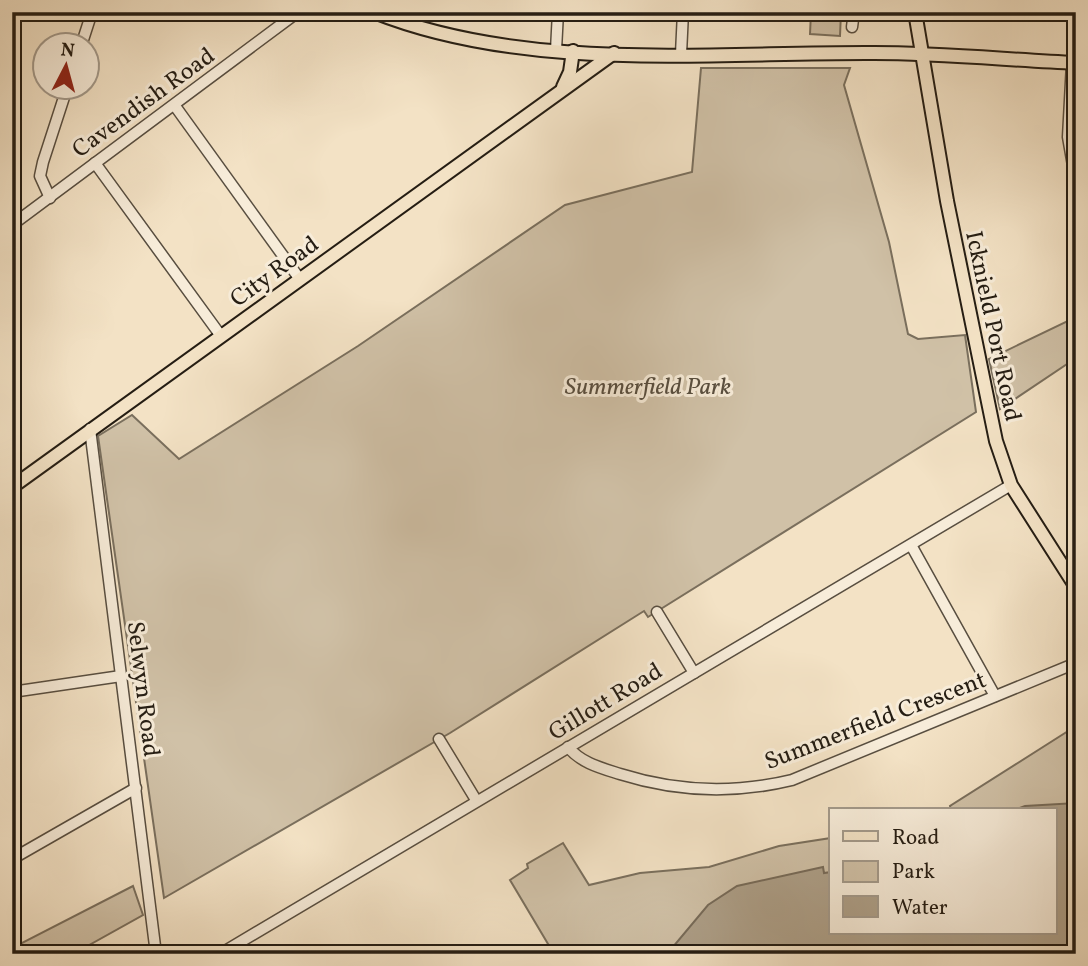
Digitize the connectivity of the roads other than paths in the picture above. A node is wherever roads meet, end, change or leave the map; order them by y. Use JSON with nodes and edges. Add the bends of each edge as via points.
{"nodes":[{"id":1,"x":92,"y":12,"type":"edge"},
{"id":2,"x":298,"y":12,"type":"edge"},
{"id":3,"x":374,"y":12,"type":"edge"},
{"id":4,"x":558,"y":12,"type":"edge"},
{"id":5,"x":684,"y":12,"type":"edge"},
{"id":6,"x":853,"y":12,"type":"edge"},
{"id":7,"x":915,"y":12,"type":"edge"},
{"id":8,"x":407,"y":18,"type":"edge"},
{"id":9,"x":852,"y":27,"type":"dead end"},
{"id":10,"x":86,"y":32,"type":"edge"},
{"id":11,"x":556,"y":50,"type":"junction"},
{"id":12,"x":573,"y":51,"type":"junction"},
{"id":13,"x":614,"y":53,"type":"junction"},
{"id":14,"x":681,"y":54,"type":"junction"},
{"id":15,"x":923,"y":54,"type":"junction"},
{"id":16,"x":1074,"y":63,"type":"edge"},
{"id":17,"x":561,"y":90,"type":"junction"},
{"id":18,"x":62,"y":102,"type":"edge"},
{"id":19,"x":175,"y":106,"type":"junction"},
{"id":20,"x":1073,"y":154,"type":"edge"},
{"id":21,"x":95,"y":163,"type":"junction"},
{"id":22,"x":1076,"y":183,"type":"edge"},
{"id":23,"x":50,"y":198,"type":"junction"},
{"id":24,"x":12,"y":225,"type":"edge"},
{"id":25,"x":299,"y":278,"type":"junction"},
{"id":26,"x":221,"y":336,"type":"junction"},
{"id":27,"x":90,"y":429,"type":"junction"},
{"id":28,"x":1011,"y":485,"type":"junction"},
{"id":29,"x":12,"y":487,"type":"edge"},
{"id":30,"x":911,"y":545,"type":"junction"},
{"id":31,"x":1076,"y":587,"type":"edge"},
{"id":32,"x":657,"y":612,"type":"dead end"},
{"id":33,"x":1076,"y":663,"type":"edge"},
{"id":34,"x":694,"y":673,"type":"junction"},
{"id":35,"x":121,"y":676,"type":"junction"},
{"id":36,"x":12,"y":692,"type":"edge"},
{"id":37,"x":995,"y":696,"type":"junction"},
{"id":38,"x":439,"y":740,"type":"dead end"},
{"id":39,"x":568,"y":747,"type":"junction"},
{"id":40,"x":136,"y":789,"type":"junction"},
{"id":41,"x":476,"y":800,"type":"junction"},
{"id":42,"x":12,"y":859,"type":"edge"},
{"id":43,"x":156,"y":954,"type":"edge"},
{"id":44,"x":220,"y":954,"type":"edge"}],
"edges":[{"from":1,"to":10,"type":"street"},
{"from":2,"to":19,"type":"street","name":"Cavendish Road"},
{"from":3,"to":8,"type":"main road"},
{"from":4,"to":11,"type":"street"},
{"from":5,"to":14,"type":"street"},
{"from":6,"to":9,"type":"street"},
{"from":7,"to":15,"type":"main road","name":"Icknield Port Road"},
{"from":8,"to":11,"type":"main road","via":[[475,41]]},
{"from":11,"to":12,"type":"main road"},
{"from":12,"to":13,"type":"main road"},
{"from":12,"to":17,"type":"main road"},
{"from":13,"to":14,"type":"main road"},
{"from":13,"to":17,"type":"main road","name":"City Road"},
{"from":14,"to":15,"type":"main road"},
{"from":15,"to":16,"type":"main road"},
{"from":15,"to":28,"type":"main road","name":"Icknield Port Road","via":[[983,380]]},
{"from":16,"to":20,"type":"street","via":[[1068,137]]},
{"from":17,"to":25,"type":"main road","name":"City Road"},
{"from":18,"to":23,"type":"street","via":[[40,176]]},
{"from":19,"to":21,"type":"street","name":"Cavendish Road"},
{"from":19,"to":25,"type":"street"},
{"from":20,"to":22,"type":"street"},
{"from":21,"to":23,"type":"street","name":"Cavendish Road"},
{"from":21,"to":26,"type":"street"},
{"from":23,"to":24,"type":"street","name":"Cavendish Road"},
{"from":25,"to":26,"type":"main road","name":"City Road"},
{"from":26,"to":27,"type":"main road","name":"City Road"},
{"from":27,"to":29,"type":"main road","name":"City Road"},
{"from":27,"to":35,"type":"street","name":"Selwyn Road"},
{"from":28,"to":30,"type":"street","name":"Gillott Road"},
{"from":28,"to":31,"type":"main road","name":"Icknield Port Road"},
{"from":30,"to":34,"type":"street","name":"Gillott Road"},
{"from":30,"to":37,"type":"street"},
{"from":32,"to":34,"type":"street"},
{"from":33,"to":37,"type":"street","name":"Summerfield Crescent"},
{"from":34,"to":39,"type":"street","name":"Gillott Road"},
{"from":35,"to":36,"type":"street"},
{"from":35,"to":40,"type":"street","name":"Selwyn Road"},
{"from":37,"to":39,"type":"street","name":"Summerfield Crescent","via":[[792,780],[769,785],[715,790],[646,782],[576,758]]},
{"from":38,"to":41,"type":"street"},
{"from":39,"to":41,"type":"street","name":"Gillott Road"},
{"from":40,"to":42,"type":"street"},
{"from":40,"to":43,"type":"street","name":"Selwyn Road"},
{"from":41,"to":44,"type":"street","name":"Gillott Road"}]}
